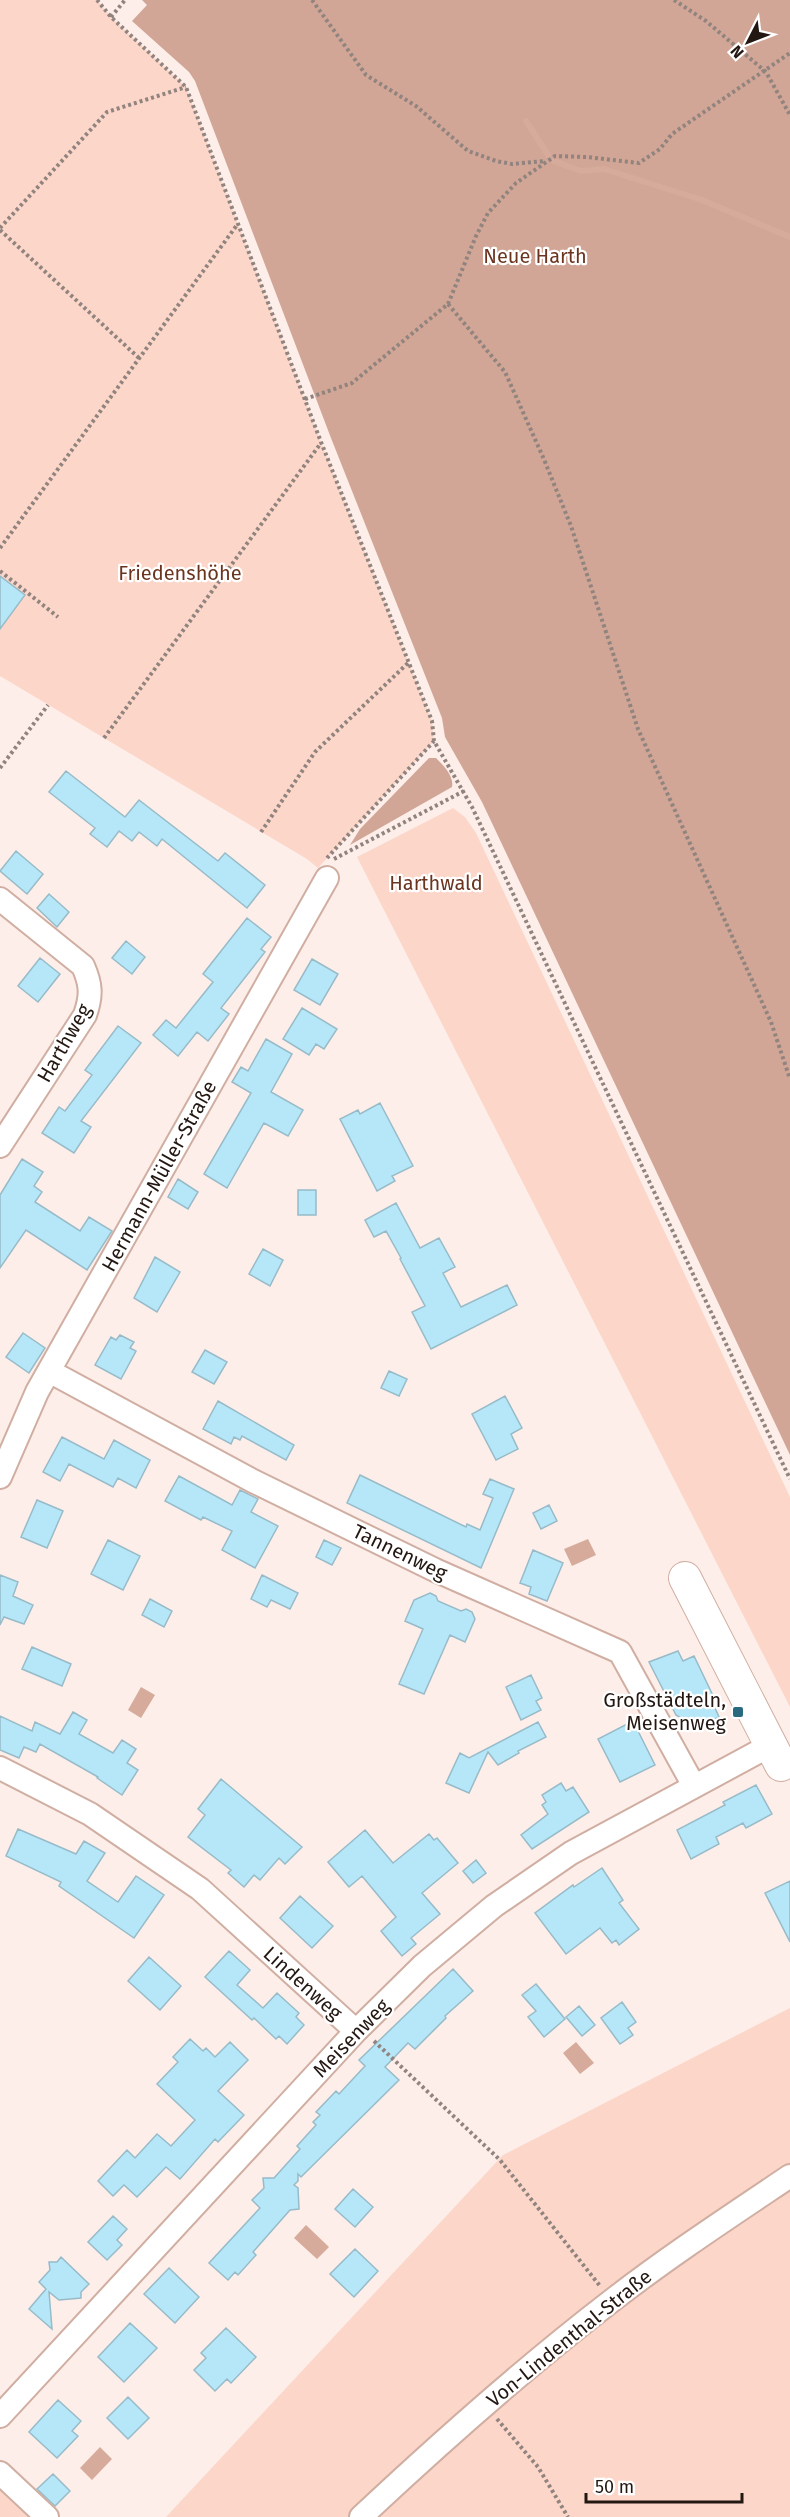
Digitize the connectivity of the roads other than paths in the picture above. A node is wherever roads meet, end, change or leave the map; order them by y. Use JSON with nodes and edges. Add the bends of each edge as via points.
{"nodes":[{"id":1,"x":326,"y":868,"type":"road end"},
{"id":2,"x":0,"y":898,"type":"edge"},
{"id":3,"x":0,"y":1146,"type":"edge"},
{"id":4,"x":49,"y":1371,"type":"junction"},
{"id":5,"x":0,"y":1477,"type":"edge"},
{"id":6,"x":685,"y":1578,"type":"dead end"},
{"id":7,"x":776,"y":1755,"type":"joint"},
{"id":8,"x":0,"y":1768,"type":"edge"},
{"id":9,"x":694,"y":1786,"type":"junction"},
{"id":10,"x":356,"y":2031,"type":"junction"},
{"id":11,"x":790,"y":2176,"type":"edge"},
{"id":12,"x":0,"y":2416,"type":"edge"},
{"id":13,"x":0,"y":2473,"type":"edge"},
{"id":14,"x":47,"y":2517,"type":"edge"},
{"id":15,"x":361,"y":2517,"type":"edge"}],
"edges":[{"from":1,"to":4,"type":"street","name":"Hermann-Müller-Straße"},
{"from":2,"to":3,"type":"street","name":"Harthweg","via":[[82,966],[90,981],[91,998],[85,1015]]},
{"from":4,"to":5,"type":"street","name":"Hermann-Müller-Straße"},
{"from":4,"to":9,"type":"street","name":"Tannenweg","via":[[264,1486],[435,1570],[620,1652]]},
{"from":6,"to":7,"type":"main road"},
{"from":7,"to":9,"type":"street","name":"Meisenweg"},
{"from":8,"to":10,"type":"street","name":"Lindenweg","via":[[90,1814],[200,1889]]},
{"from":9,"to":10,"type":"street","name":"Meisenweg","via":[[571,1853],[494,1906],[422,1966]]},
{"from":10,"to":12,"type":"street","name":"Meisenweg"},
{"from":11,"to":15,"type":"street","name":"Von-Lindenthal-Straße","via":[[611,2301],[485,2404]]},
{"from":13,"to":14,"type":"street"}]}
